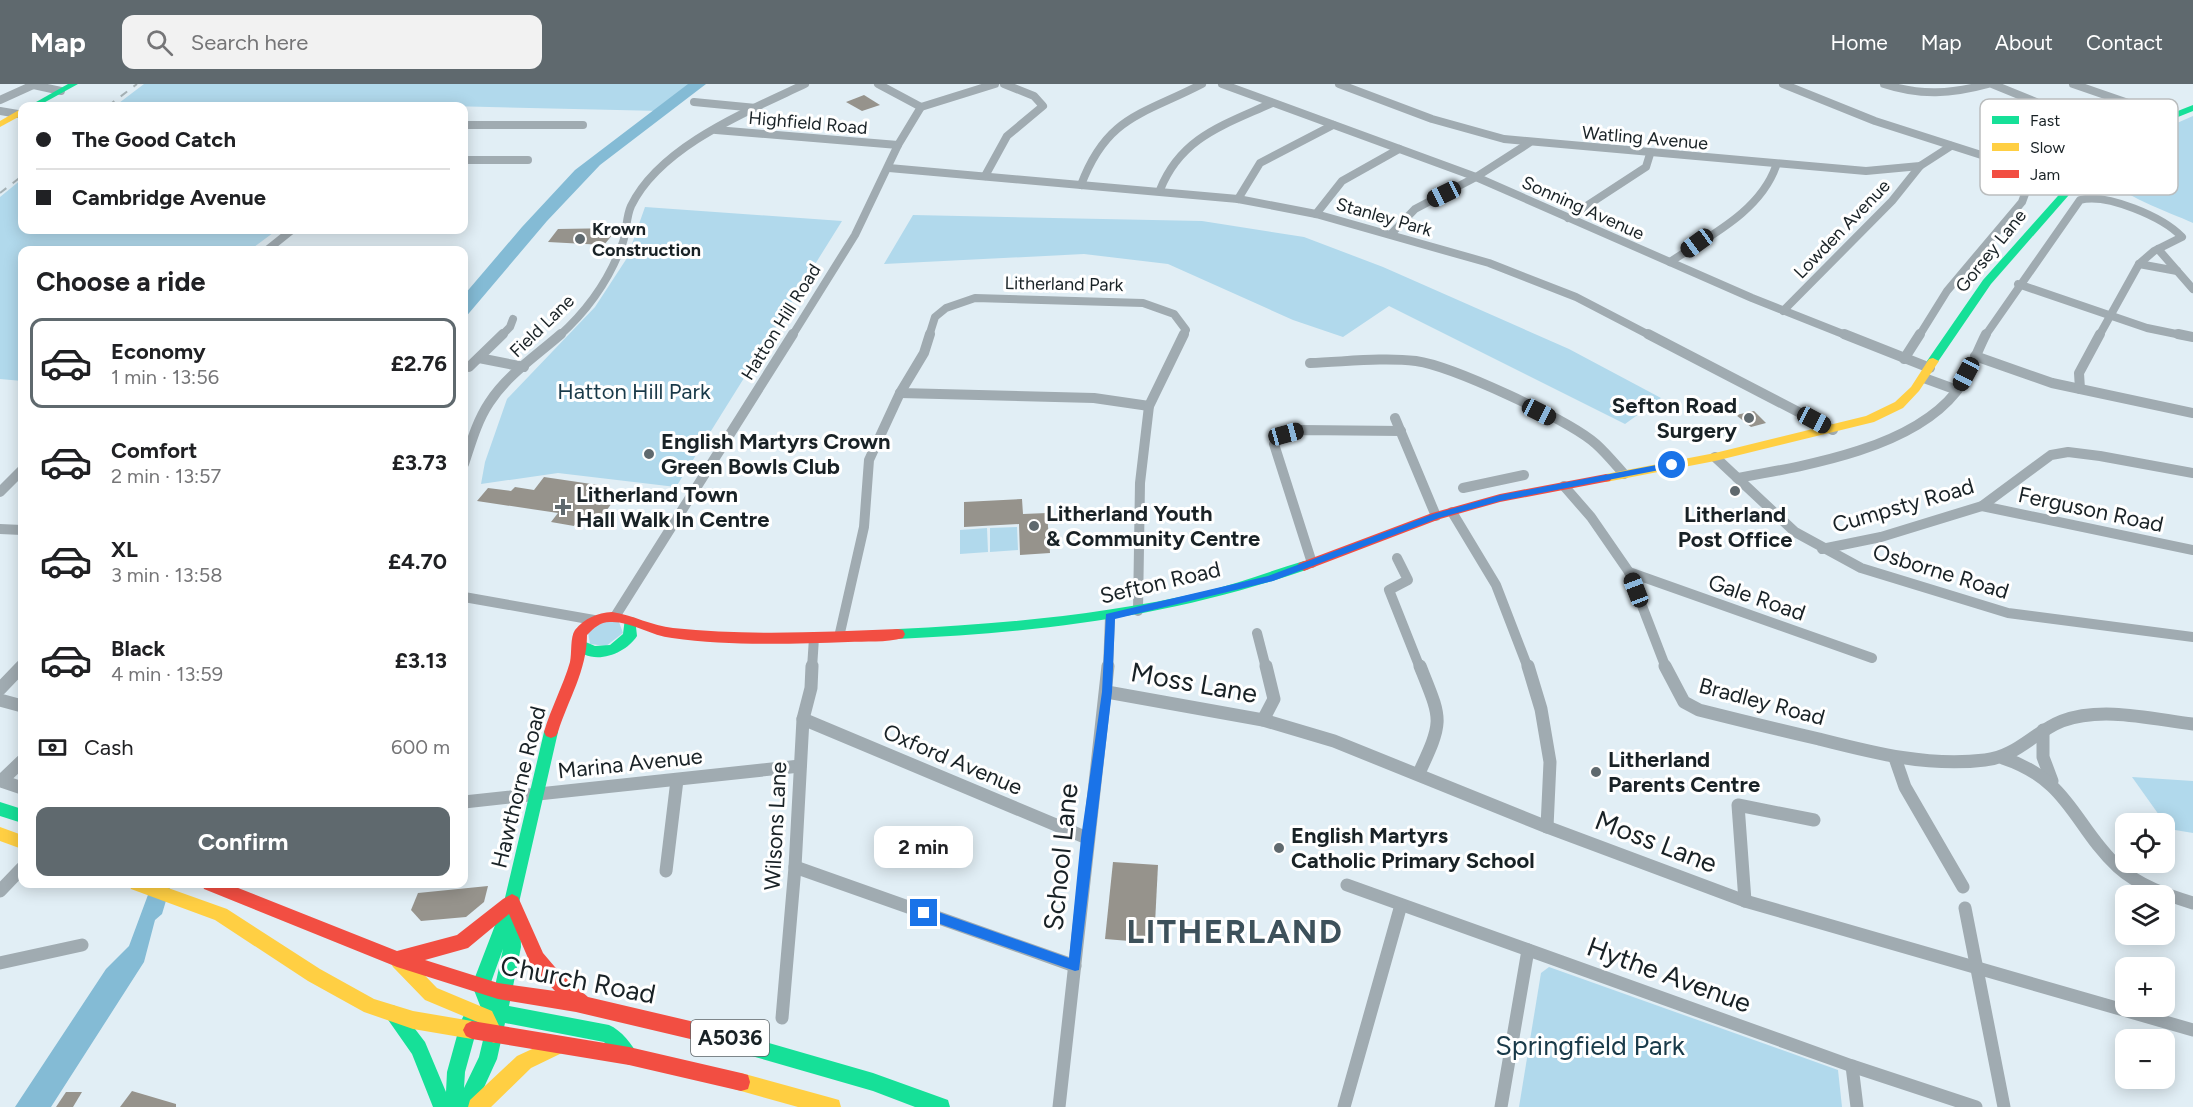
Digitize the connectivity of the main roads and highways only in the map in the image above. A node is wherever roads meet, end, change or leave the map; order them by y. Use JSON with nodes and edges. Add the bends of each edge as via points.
{"nodes":[{"id":1,"x":74,"y":84,"type":"edge"},
{"id":2,"x":40,"y":102,"type":"edge"},
{"id":3,"x":2193,"y":108,"type":"edge"},
{"id":4,"x":2178,"y":112,"type":"edge"},
{"id":5,"x":18,"y":114,"type":"edge"},
{"id":6,"x":0,"y":124,"type":"edge"},
{"id":7,"x":2062,"y":195,"type":"edge"},
{"id":8,"x":1644,"y":470,"type":"joint"},
{"id":9,"x":630,"y":622,"type":"junction"},
{"id":10,"x":668,"y":633,"type":"junction"},
{"id":11,"x":626,"y":641,"type":"junction"},
{"id":12,"x":581,"y":645,"type":"junction"},
{"id":13,"x":602,"y":653,"type":"junction"},
{"id":14,"x":570,"y":684,"type":"junction"},
{"id":15,"x":0,"y":809,"type":"edge"},
{"id":16,"x":18,"y":815,"type":"edge"},
{"id":17,"x":0,"y":834,"type":"edge"},
{"id":18,"x":18,"y":841,"type":"edge"},
{"id":19,"x":148,"y":888,"type":"edge"},
{"id":20,"x":222,"y":888,"type":"edge"},
{"id":21,"x":512,"y":902,"type":"junction"},
{"id":22,"x":397,"y":959,"type":"junction"},
{"id":23,"x":481,"y":985,"type":"junction"},
{"id":24,"x":503,"y":991,"type":"junction"},
{"id":25,"x":584,"y":1005,"type":"junction"},
{"id":26,"x":474,"y":1010,"type":"junction"},
{"id":27,"x":391,"y":1012,"type":"junction"},
{"id":28,"x":499,"y":1012,"type":"junction"},
{"id":29,"x":468,"y":1030,"type":"junction"},
{"id":30,"x":494,"y":1034,"type":"junction"},
{"id":31,"x":560,"y":1045,"type":"junction"},
{"id":32,"x":629,"y":1056,"type":"junction"},
{"id":33,"x":442,"y":1107,"type":"edge"},
{"id":34,"x":454,"y":1107,"type":"edge"},
{"id":35,"x":465,"y":1107,"type":"edge"},
{"id":36,"x":477,"y":1107,"type":"edge"},
{"id":37,"x":832,"y":1107,"type":"edge"},
{"id":38,"x":941,"y":1107,"type":"edge"}],
"edges":[{"from":1,"to":2,"type":"main road"},
{"from":3,"to":4,"type":"main road","name":"Gorsey Lane"},
{"from":5,"to":6,"type":"main road"},
{"from":7,"to":8,"type":"main road","name":"Gorsey Lane","via":[[1987,282],[1927,373],[1899,405],[1833,430]]},
{"from":8,"to":10,"type":"main road","name":"Sefton Road","via":[[1500,498],[1436,516],[1269,579],[1110,617],[956,632],[761,640]]},
{"from":9,"to":10,"type":"main road"},
{"from":9,"to":11,"type":"main road","via":[[632,631]]},
{"from":9,"to":12,"type":"main road","via":[[616,615],[594,620],[583,629]]},
{"from":10,"to":11,"type":"main road"},
{"from":11,"to":13,"type":"main road"},
{"from":12,"to":13,"type":"main road"},
{"from":12,"to":14,"type":"main road","name":"Hawthorne Road"},
{"from":13,"to":14,"type":"main road","name":"Hawthorne Road"},
{"from":14,"to":21,"type":"main road","name":"Hawthorne Road","via":[[557,708]]},
{"from":15,"to":16,"type":"main road"},
{"from":17,"to":18,"type":"main road"},
{"from":19,"to":27,"type":"main road","number":"A5036","via":[[221,914],[314,975],[370,1006]]},
{"from":20,"to":22,"type":"main road","name":"Church Road","number":"A5036"},
{"from":21,"to":22,"type":"main road","via":[[462,942]]},
{"from":21,"to":23,"type":"main road","name":"Hawthorne Road"},
{"from":21,"to":24,"type":"main road","name":"Hawthorne Road","via":[[512,947]]},
{"from":21,"to":25,"type":"main road","via":[[540,963]]},
{"from":22,"to":23,"type":"main road","name":"Church Road","number":"A5036"},
{"from":22,"to":26,"type":"main road","via":[[431,994]]},
{"from":23,"to":24,"type":"main road","name":"Church Road","number":"A5036"},
{"from":23,"to":26,"type":"main road","name":"Hawthorne Road"},
{"from":23,"to":28,"type":"main road","via":[[487,1002]]},
{"from":24,"to":25,"type":"main road","name":"Church Road","number":"A5036"},
{"from":24,"to":28,"type":"main road","name":"Hawthorne Road"},
{"from":25,"to":38,"type":"main road","name":"Church Road","number":"A5036","via":[[767,1048]]},
{"from":26,"to":29,"type":"main road","name":"Hawthorne Road"},
{"from":26,"to":30,"type":"main road","via":[[486,1017]]},
{"from":27,"to":29,"type":"main road","number":"A5036"},
{"from":27,"to":33,"type":"main road","via":[[419,1048]]},
{"from":28,"to":30,"type":"main road","name":"Hawthorne Road"},
{"from":28,"to":32,"type":"main road","via":[[609,1034]]},
{"from":29,"to":30,"type":"main road","number":"A5036"},
{"from":29,"to":34,"type":"main road","name":"Hawthorne Road","via":[[456,1072]]},
{"from":30,"to":31,"type":"main road","number":"A5036"},
{"from":30,"to":35,"type":"main road","name":"Hawthorne Road","via":[[488,1059]]},
{"from":31,"to":32,"type":"main road","number":"A5036"},
{"from":31,"to":36,"type":"main road","via":[[524,1062]]},
{"from":32,"to":37,"type":"main road","number":"A5036"}]}
